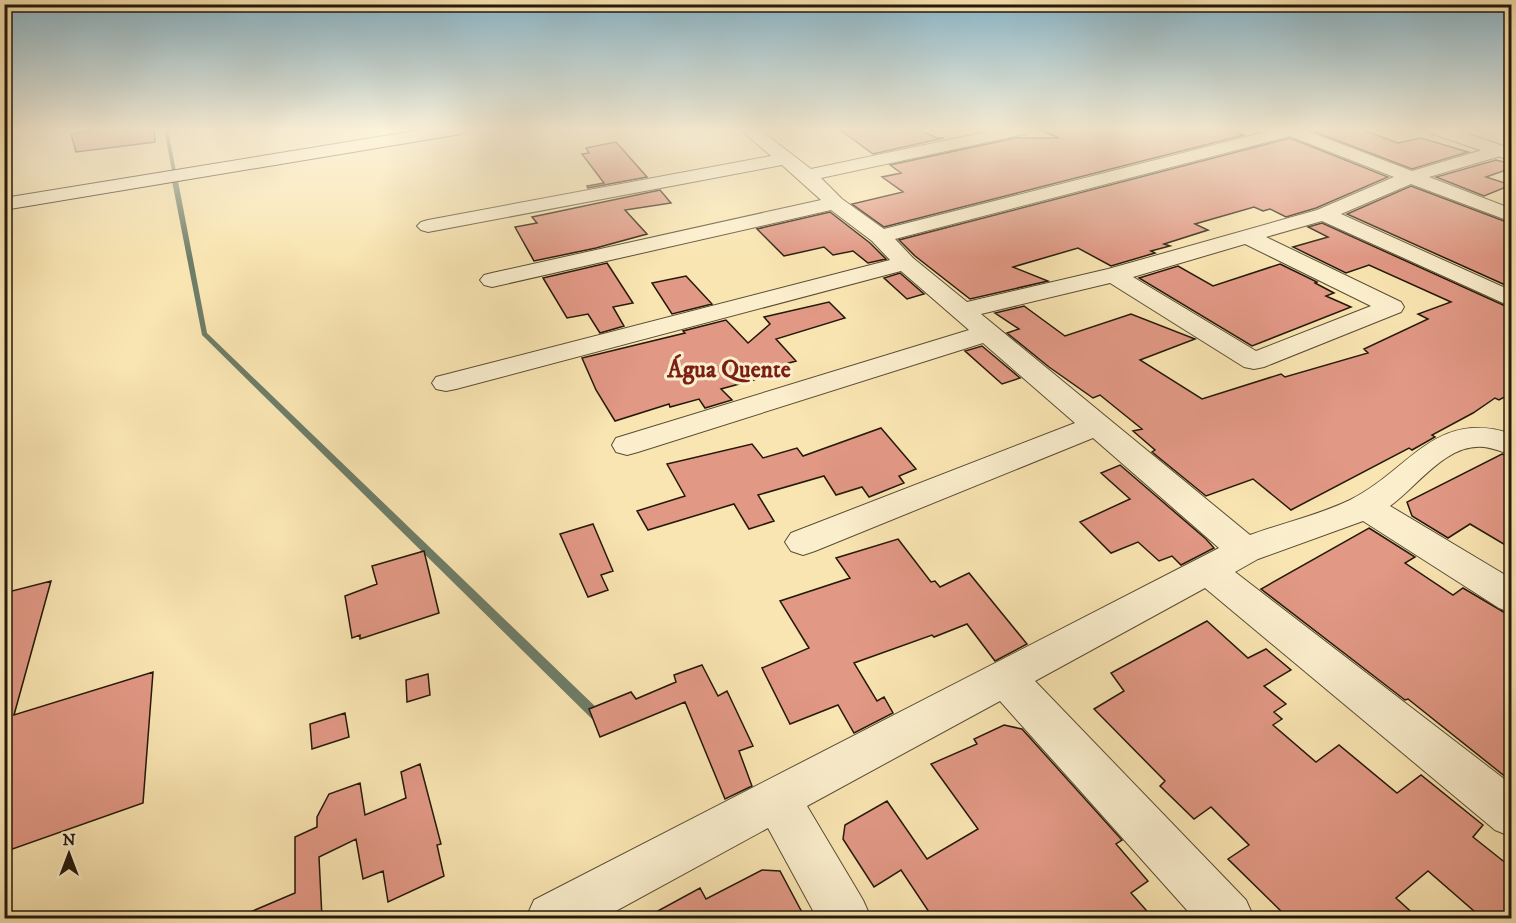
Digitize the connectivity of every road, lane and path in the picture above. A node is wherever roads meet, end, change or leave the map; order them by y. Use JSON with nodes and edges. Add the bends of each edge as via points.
{"nodes":[{"id":1,"x":199,"y":172,"type":"edge"},
{"id":2,"x":715,"y":172,"type":"edge"},
{"id":3,"x":803,"y":172,"type":"edge"},
{"id":4,"x":821,"y":172,"type":"edge"},
{"id":5,"x":1126,"y":172,"type":"edge"},
{"id":6,"x":1397,"y":172,"type":"edge"},
{"id":7,"x":1430,"y":172,"type":"edge"},
{"id":8,"x":807,"y":175,"type":"junction"},
{"id":9,"x":1410,"y":177,"type":"junction"},
{"id":10,"x":835,"y":203,"type":"junction"},
{"id":11,"x":4,"y":204,"type":"edge"},
{"id":12,"x":1324,"y":214,"type":"junction"},
{"id":13,"x":1512,"y":216,"type":"edge"},
{"id":14,"x":428,"y":226,"type":"dead end"},
{"id":15,"x":880,"y":236,"type":"junction"},
{"id":16,"x":1246,"y":236,"type":"junction"},
{"id":17,"x":905,"y":263,"type":"junction"},
{"id":18,"x":1114,"y":275,"type":"junction"},
{"id":19,"x":492,"y":280,"type":"dead end"},
{"id":20,"x":1512,"y":300,"type":"edge"},
{"id":21,"x":962,"y":311,"type":"junction"},
{"id":22,"x":988,"y":333,"type":"junction"},
{"id":23,"x":446,"y":383,"type":"dead end"},
{"id":24,"x":1097,"y":425,"type":"junction"},
{"id":25,"x":627,"y":445,"type":"dead end"},
{"id":26,"x":1512,"y":445,"type":"edge"},
{"id":27,"x":1366,"y":507,"type":"junction"},
{"id":28,"x":803,"y":542,"type":"dead end"},
{"id":29,"x":1245,"y":550,"type":"junction"},
{"id":30,"x":1207,"y":570,"type":"junction"},
{"id":31,"x":1512,"y":598,"type":"edge"},
{"id":32,"x":1005,"y":678,"type":"junction"},
{"id":33,"x":777,"y":799,"type":"junction"},
{"id":34,"x":1512,"y":814,"type":"edge"},
{"id":35,"x":552,"y":918,"type":"edge"},
{"id":36,"x":844,"y":918,"type":"edge"},
{"id":37,"x":1228,"y":918,"type":"edge"}],
"edges":[{"from":1,"to":11,"type":"main road"},
{"from":2,"to":14,"type":"street"},
{"from":3,"to":8,"type":"street"},
{"from":4,"to":8,"type":"street"},
{"from":5,"to":15,"type":"street"},
{"from":6,"to":9,"type":"street"},
{"from":7,"to":9,"type":"street"},
{"from":8,"to":10,"type":"street"},
{"from":9,"to":12,"type":"street"},
{"from":9,"to":13,"type":"street"},
{"from":10,"to":15,"type":"street"},
{"from":10,"to":19,"type":"street"},
{"from":12,"to":16,"type":"street"},
{"from":12,"to":20,"type":"street"},
{"from":15,"to":17,"type":"street"},
{"from":16,"to":18,"type":"street"},
{"from":16,"to":18,"type":"street","via":[[1392,307],[1254,361]]},
{"from":17,"to":21,"type":"street"},
{"from":17,"to":23,"type":"street"},
{"from":18,"to":21,"type":"street"},
{"from":21,"to":22,"type":"street"},
{"from":22,"to":24,"type":"street"},
{"from":22,"to":25,"type":"street"},
{"from":24,"to":28,"type":"street"},
{"from":24,"to":29,"type":"street"},
{"from":26,"to":27,"type":"street","via":[[1480,436],[1447,442]]},
{"from":27,"to":29,"type":"street"},
{"from":27,"to":31,"type":"street"},
{"from":29,"to":30,"type":"street"},
{"from":30,"to":32,"type":"street"},
{"from":30,"to":34,"type":"street"},
{"from":32,"to":33,"type":"street"},
{"from":32,"to":37,"type":"street"},
{"from":33,"to":35,"type":"street"},
{"from":33,"to":36,"type":"street"}]}
